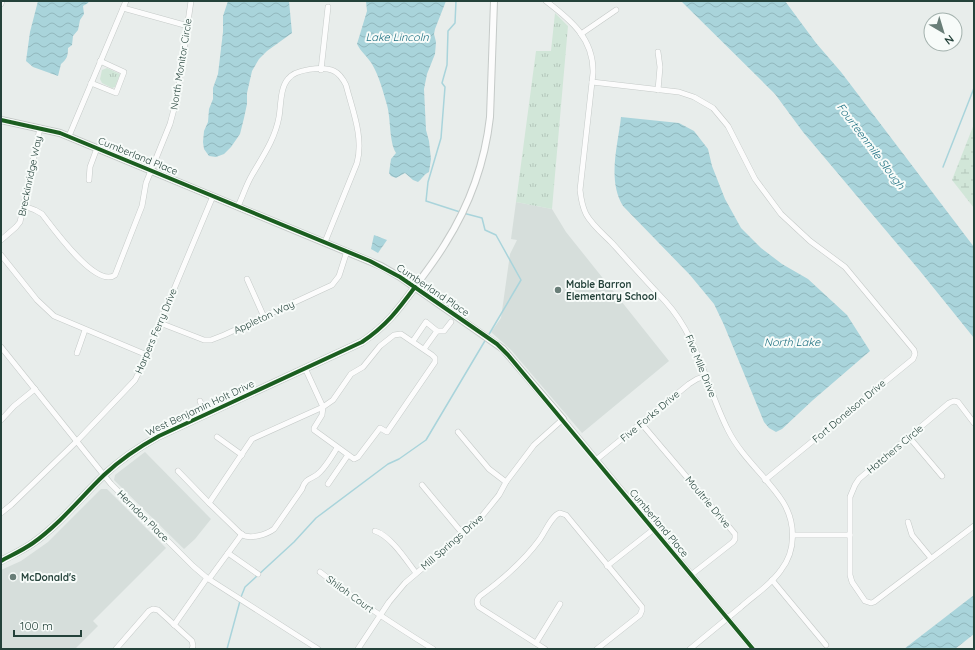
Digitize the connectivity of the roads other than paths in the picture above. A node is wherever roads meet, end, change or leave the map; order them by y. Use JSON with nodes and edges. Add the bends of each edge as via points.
{"nodes":[{"id":1,"x":126,"y":1,"type":"edge"},
{"id":2,"x":191,"y":1,"type":"edge"},
{"id":3,"x":494,"y":1,"type":"edge"},
{"id":4,"x":546,"y":1,"type":"edge"},
{"id":5,"x":328,"y":7,"type":"dead end"},
{"id":6,"x":123,"y":8,"type":"junction"},
{"id":7,"x":616,"y":10,"type":"dead end"},
{"id":8,"x":188,"y":26,"type":"junction"},
{"id":9,"x":581,"y":34,"type":"junction"},
{"id":10,"x":658,"y":52,"type":"dead end"},
{"id":11,"x":100,"y":61,"type":"junction"},
{"id":12,"x":321,"y":70,"type":"junction"},
{"id":13,"x":592,"y":82,"type":"junction"},
{"id":14,"x":91,"y":84,"type":"junction"},
{"id":15,"x":658,"y":90,"type":"junction"},
{"id":16,"x":1,"y":120,"type":"edge"},
{"id":17,"x":40,"y":128,"type":"junction"},
{"id":18,"x":69,"y":136,"type":"junction"},
{"id":19,"x":98,"y":148,"type":"junction"},
{"id":20,"x":151,"y":170,"type":"junction"},
{"id":21,"x":89,"y":180,"type":"dead end"},
{"id":22,"x":213,"y":196,"type":"junction"},
{"id":23,"x":24,"y":206,"type":"junction"},
{"id":24,"x":238,"y":206,"type":"junction"},
{"id":25,"x":1,"y":240,"type":"edge"},
{"id":26,"x":325,"y":242,"type":"junction"},
{"id":27,"x":347,"y":252,"type":"junction"},
{"id":28,"x":1,"y":255,"type":"edge"},
{"id":29,"x":247,"y":278,"type":"dead end"},
{"id":30,"x":415,"y":287,"type":"junction"},
{"id":31,"x":264,"y":317,"type":"junction"},
{"id":32,"x":450,"y":322,"type":"dead end"},
{"id":33,"x":160,"y":323,"type":"junction"},
{"id":34,"x":85,"y":330,"type":"junction"},
{"id":35,"x":437,"y":331,"type":"junction"},
{"id":36,"x":413,"y":341,"type":"junction"},
{"id":37,"x":1,"y":347,"type":"edge"},
{"id":38,"x":424,"y":349,"type":"junction"},
{"id":39,"x":77,"y":353,"type":"dead end"},
{"id":40,"x":147,"y":355,"type":"junction"},
{"id":41,"x":305,"y":368,"type":"junction"},
{"id":42,"x":706,"y":376,"type":"junction"},
{"id":43,"x":35,"y":389,"type":"junction"},
{"id":44,"x":200,"y":401,"type":"dead end"},
{"id":45,"x":323,"y":407,"type":"junction"},
{"id":46,"x":205,"y":414,"type":"junction"},
{"id":47,"x":1,"y":420,"type":"edge"},
{"id":48,"x":562,"y":420,"type":"junction"},
{"id":49,"x":642,"y":423,"type":"junction"},
{"id":50,"x":974,"y":423,"type":"edge"},
{"id":51,"x":458,"y":432,"type":"dead end"},
{"id":52,"x":217,"y":437,"type":"dead end"},
{"id":53,"x":909,"y":437,"type":"junction"},
{"id":54,"x":77,"y":441,"type":"junction"},
{"id":55,"x":337,"y":448,"type":"junction"},
{"id":56,"x":242,"y":455,"type":"junction"},
{"id":57,"x":348,"y":456,"type":"junction"},
{"id":58,"x":596,"y":460,"type":"junction"},
{"id":59,"x":178,"y":471,"type":"dead end"},
{"id":60,"x":104,"y":475,"type":"junction"},
{"id":61,"x":942,"y":476,"type":"dead end"},
{"id":62,"x":766,"y":480,"type":"junction"},
{"id":63,"x":506,"y":482,"type":"junction"},
{"id":64,"x":328,"y":484,"type":"dead end"},
{"id":65,"x":422,"y":485,"type":"dead end"},
{"id":66,"x":209,"y":503,"type":"junction"},
{"id":67,"x":1,"y":513,"type":"edge"},
{"id":68,"x":908,"y":522,"type":"dead end"},
{"id":69,"x":974,"y":526,"type":"edge"},
{"id":70,"x":654,"y":529,"type":"junction"},
{"id":71,"x":375,"y":531,"type":"dead end"},
{"id":72,"x":242,"y":534,"type":"junction"},
{"id":73,"x":463,"y":534,"type":"junction"},
{"id":74,"x":793,"y":535,"type":"junction"},
{"id":75,"x":850,"y":535,"type":"junction"},
{"id":76,"x":228,"y":553,"type":"junction"},
{"id":77,"x":931,"y":558,"type":"junction"},
{"id":78,"x":1,"y":561,"type":"edge"},
{"id":79,"x":608,"y":566,"type":"junction"},
{"id":80,"x":320,"y":572,"type":"dead end"},
{"id":81,"x":416,"y":573,"type":"junction"},
{"id":82,"x":258,"y":574,"type":"dead end"},
{"id":83,"x":692,"y":575,"type":"junction"},
{"id":84,"x":208,"y":579,"type":"junction"},
{"id":85,"x":772,"y":580,"type":"junction"},
{"id":86,"x":560,"y":604,"type":"dead end"},
{"id":87,"x":380,"y":615,"type":"junction"},
{"id":88,"x":727,"y":618,"type":"junction"},
{"id":89,"x":174,"y":625,"type":"junction"},
{"id":90,"x":536,"y":643,"type":"junction"},
{"id":91,"x":826,"y":645,"type":"dead end"},
{"id":92,"x":116,"y":649,"type":"edge"},
{"id":93,"x":192,"y":649,"type":"edge"},
{"id":94,"x":318,"y":649,"type":"edge"},
{"id":95,"x":358,"y":649,"type":"edge"},
{"id":96,"x":432,"y":649,"type":"edge"},
{"id":97,"x":545,"y":649,"type":"edge"},
{"id":98,"x":598,"y":649,"type":"edge"},
{"id":99,"x":690,"y":649,"type":"edge"},
{"id":100,"x":753,"y":649,"type":"edge"}],
"edges":[{"from":1,"to":6,"type":"street"},
{"from":2,"to":8,"type":"street","name":"North Monitor Circle"},
{"from":3,"to":30,"type":"street","name":"West Benjamin Holt Drive","via":[[490,117],[481,164],[456,225]]},
{"from":4,"to":9,"type":"street","name":"Five Mile Drive"},
{"from":5,"to":12,"type":"street"},
{"from":6,"to":8,"type":"street"},
{"from":6,"to":11,"type":"street"},
{"from":7,"to":9,"type":"street"},
{"from":8,"to":20,"type":"street","name":"North Monitor Circle","via":[[173,114]]},
{"from":9,"to":13,"type":"street","name":"Five Mile Drive","via":[[588,43],[591,53]]},
{"from":10,"to":15,"type":"street"},
{"from":11,"to":14,"type":"street"},
{"from":11,"to":14,"type":"street","via":[[124,72],[116,93]]},
{"from":12,"to":24,"type":"street","via":[[300,70],[286,80],[272,142],[251,176]]},
{"from":12,"to":26,"type":"street","via":[[334,72],[344,81],[360,144],[357,163]]},
{"from":13,"to":15,"type":"street","name":"Fort Donelson Drive"},
{"from":13,"to":42,"type":"street","name":"Five Mile Drive","via":[[581,182],[584,208],[598,229],[677,315],[694,344]]},
{"from":14,"to":18,"type":"street"},
{"from":15,"to":62,"type":"street","name":"Fort Donelson Drive","via":[[679,92],[694,97],[717,112],[728,126],[755,179],[777,210],[800,233],[845,267],[914,350],[913,359]]},
{"from":16,"to":17,"type":"street","name":"Cumberland Place"},
{"from":17,"to":18,"type":"street","name":"Cumberland Place"},
{"from":17,"to":23,"type":"street","name":"Breckinridge Way"},
{"from":18,"to":19,"type":"street","name":"Cumberland Place"},
{"from":19,"to":20,"type":"street","name":"Cumberland Place"},
{"from":19,"to":21,"type":"street","via":[[90,167]]},
{"from":20,"to":22,"type":"street","name":"Cumberland Place"},
{"from":20,"to":23,"type":"street","name":"North Monitor Circle","via":[[140,212],[112,277],[106,277],[82,263],[42,214]]},
{"from":22,"to":24,"type":"street","name":"Cumberland Place"},
{"from":22,"to":33,"type":"street","name":"Harpers Ferry Drive"},
{"from":23,"to":25,"type":"street","name":"Breckinridge Way","via":[[18,224]]},
{"from":24,"to":26,"type":"street","name":"Cumberland Place"},
{"from":26,"to":27,"type":"street","name":"Cumberland Place"},
{"from":27,"to":30,"type":"street","name":"Cumberland Place","via":[[381,266]]},
{"from":27,"to":31,"type":"street","name":"Appleton Way","via":[[339,276],[332,285]]},
{"from":28,"to":34,"type":"street","via":[[50,313]]},
{"from":29,"to":31,"type":"street"},
{"from":30,"to":41,"type":"main road","name":"West Benjamin Holt Drive","via":[[394,316],[375,333],[362,342]]},
{"from":30,"to":48,"type":"street","name":"Cumberland Place","via":[[503,349]]},
{"from":31,"to":33,"type":"street","name":"Appleton Way","via":[[209,340],[200,340]]},
{"from":32,"to":35,"type":"street","via":[[444,331]]},
{"from":33,"to":40,"type":"street","name":"Harpers Ferry Drive"},
{"from":34,"to":39,"type":"street"},
{"from":34,"to":40,"type":"street"},
{"from":35,"to":36,"type":"street","via":[[426,322]]},
{"from":35,"to":38,"type":"street"},
{"from":36,"to":38,"type":"street"},
{"from":36,"to":45,"type":"street","via":[[401,334],[380,346],[363,367],[351,374],[333,400]]},
{"from":37,"to":43,"type":"street","name":"Herndon Place"},
{"from":38,"to":57,"type":"street","via":[[435,358],[435,362],[387,432],[380,428],[358,457],[354,459]]},
{"from":40,"to":54,"type":"street","name":"Harpers Ferry Drive","via":[[132,384]]},
{"from":41,"to":45,"type":"street"},
{"from":41,"to":46,"type":"main road","name":"West Benjamin Holt Drive"},
{"from":42,"to":49,"type":"street","name":"Five Forks Drive","via":[[689,384]]},
{"from":42,"to":62,"type":"street","name":"Five Mile Drive","via":[[730,433]]},
{"from":43,"to":47,"type":"street"},
{"from":43,"to":54,"type":"street","name":"Herndon Place"},
{"from":44,"to":46,"type":"street","name":"West Benjamin Holt Drive"},
{"from":45,"to":55,"type":"street","via":[[314,430]]},
{"from":45,"to":56,"type":"street","via":[[254,437]]},
{"from":46,"to":60,"type":"main road","name":"West Benjamin Holt Drive","via":[[138,447]]},
{"from":48,"to":58,"type":"street","name":"Cumberland Place"},
{"from":48,"to":63,"type":"street","name":"Mill Springs Drive","via":[[534,445]]},
{"from":49,"to":58,"type":"street","name":"Five Forks Drive"},
{"from":49,"to":83,"type":"street","name":"Moultrie Drive","via":[[735,534],[732,542]]},
{"from":50,"to":53,"type":"street","name":"Hatchers Circle","via":[[958,402],[952,402]]},
{"from":51,"to":63,"type":"street","via":[[489,470]]},
{"from":52,"to":56,"type":"street"},
{"from":53,"to":61,"type":"street"},
{"from":53,"to":75,"type":"street","name":"Hatchers Circle","via":[[863,475],[855,485],[850,497]]},
{"from":54,"to":60,"type":"street","name":"Herndon Place"},
{"from":54,"to":67,"type":"street","name":"Harpers Ferry Drive"},
{"from":55,"to":57,"type":"street"},
{"from":55,"to":72,"type":"street","via":[[322,471],[304,482],[302,489],[274,529],[253,536],[246,537]]},
{"from":56,"to":66,"type":"street"},
{"from":57,"to":64,"type":"street"},
{"from":58,"to":70,"type":"street","name":"Cumberland Place"},
{"from":59,"to":66,"type":"street"},
{"from":60,"to":78,"type":"main road","name":"West Benjamin Holt Drive","via":[[41,537]]},
{"from":60,"to":84,"type":"street","name":"Herndon Place","via":[[134,508]]},
{"from":62,"to":74,"type":"street","name":"Five Mile Drive","via":[[788,511]]},
{"from":63,"to":73,"type":"street","name":"Mill Springs Drive","via":[[485,513]]},
{"from":65,"to":73,"type":"street"},
{"from":66,"to":72,"type":"street"},
{"from":68,"to":77,"type":"street","via":[[912,535]]},
{"from":69,"to":77,"type":"street","name":"Hatchers Circle"},
{"from":70,"to":79,"type":"street"},
{"from":70,"to":83,"type":"street","name":"Cumberland Place"},
{"from":71,"to":81,"type":"street","via":[[388,540]]},
{"from":72,"to":76,"type":"street"},
{"from":73,"to":81,"type":"street","name":"Mill Springs Drive"},
{"from":74,"to":75,"type":"street"},
{"from":74,"to":85,"type":"street","name":"Five Mile Drive","via":[[788,559]]},
{"from":75,"to":77,"type":"street","name":"Hatchers Circle","via":[[850,575],[856,588],[868,602],[874,602]]},
{"from":76,"to":82,"type":"street"},
{"from":76,"to":84,"type":"street"},
{"from":79,"to":90,"type":"street","via":[[566,515],[560,513],[521,561],[477,599],[479,607]]},
{"from":79,"to":98,"type":"street","via":[[640,604],[642,610],[640,615]]},
{"from":80,"to":87,"type":"street","name":"Shiloh Court"},
{"from":81,"to":87,"type":"street","name":"Mill Springs Drive"},
{"from":83,"to":88,"type":"street","name":"Cumberland Place"},
{"from":84,"to":89,"type":"street"},
{"from":84,"to":94,"type":"street","name":"Herndon Place"},
{"from":85,"to":88,"type":"street","name":"Five Mile Drive"},
{"from":85,"to":91,"type":"street"},
{"from":86,"to":90,"type":"street"},
{"from":87,"to":95,"type":"street","name":"Mill Springs Drive"},
{"from":87,"to":96,"type":"street","name":"Shiloh Court"},
{"from":88,"to":99,"type":"street","name":"Five Mile Drive"},
{"from":88,"to":100,"type":"street","name":"Cumberland Place"},
{"from":89,"to":92,"type":"street","via":[[158,610],[151,609]]},
{"from":89,"to":93,"type":"street","via":[[192,641]]},
{"from":90,"to":97,"type":"street"}]}
